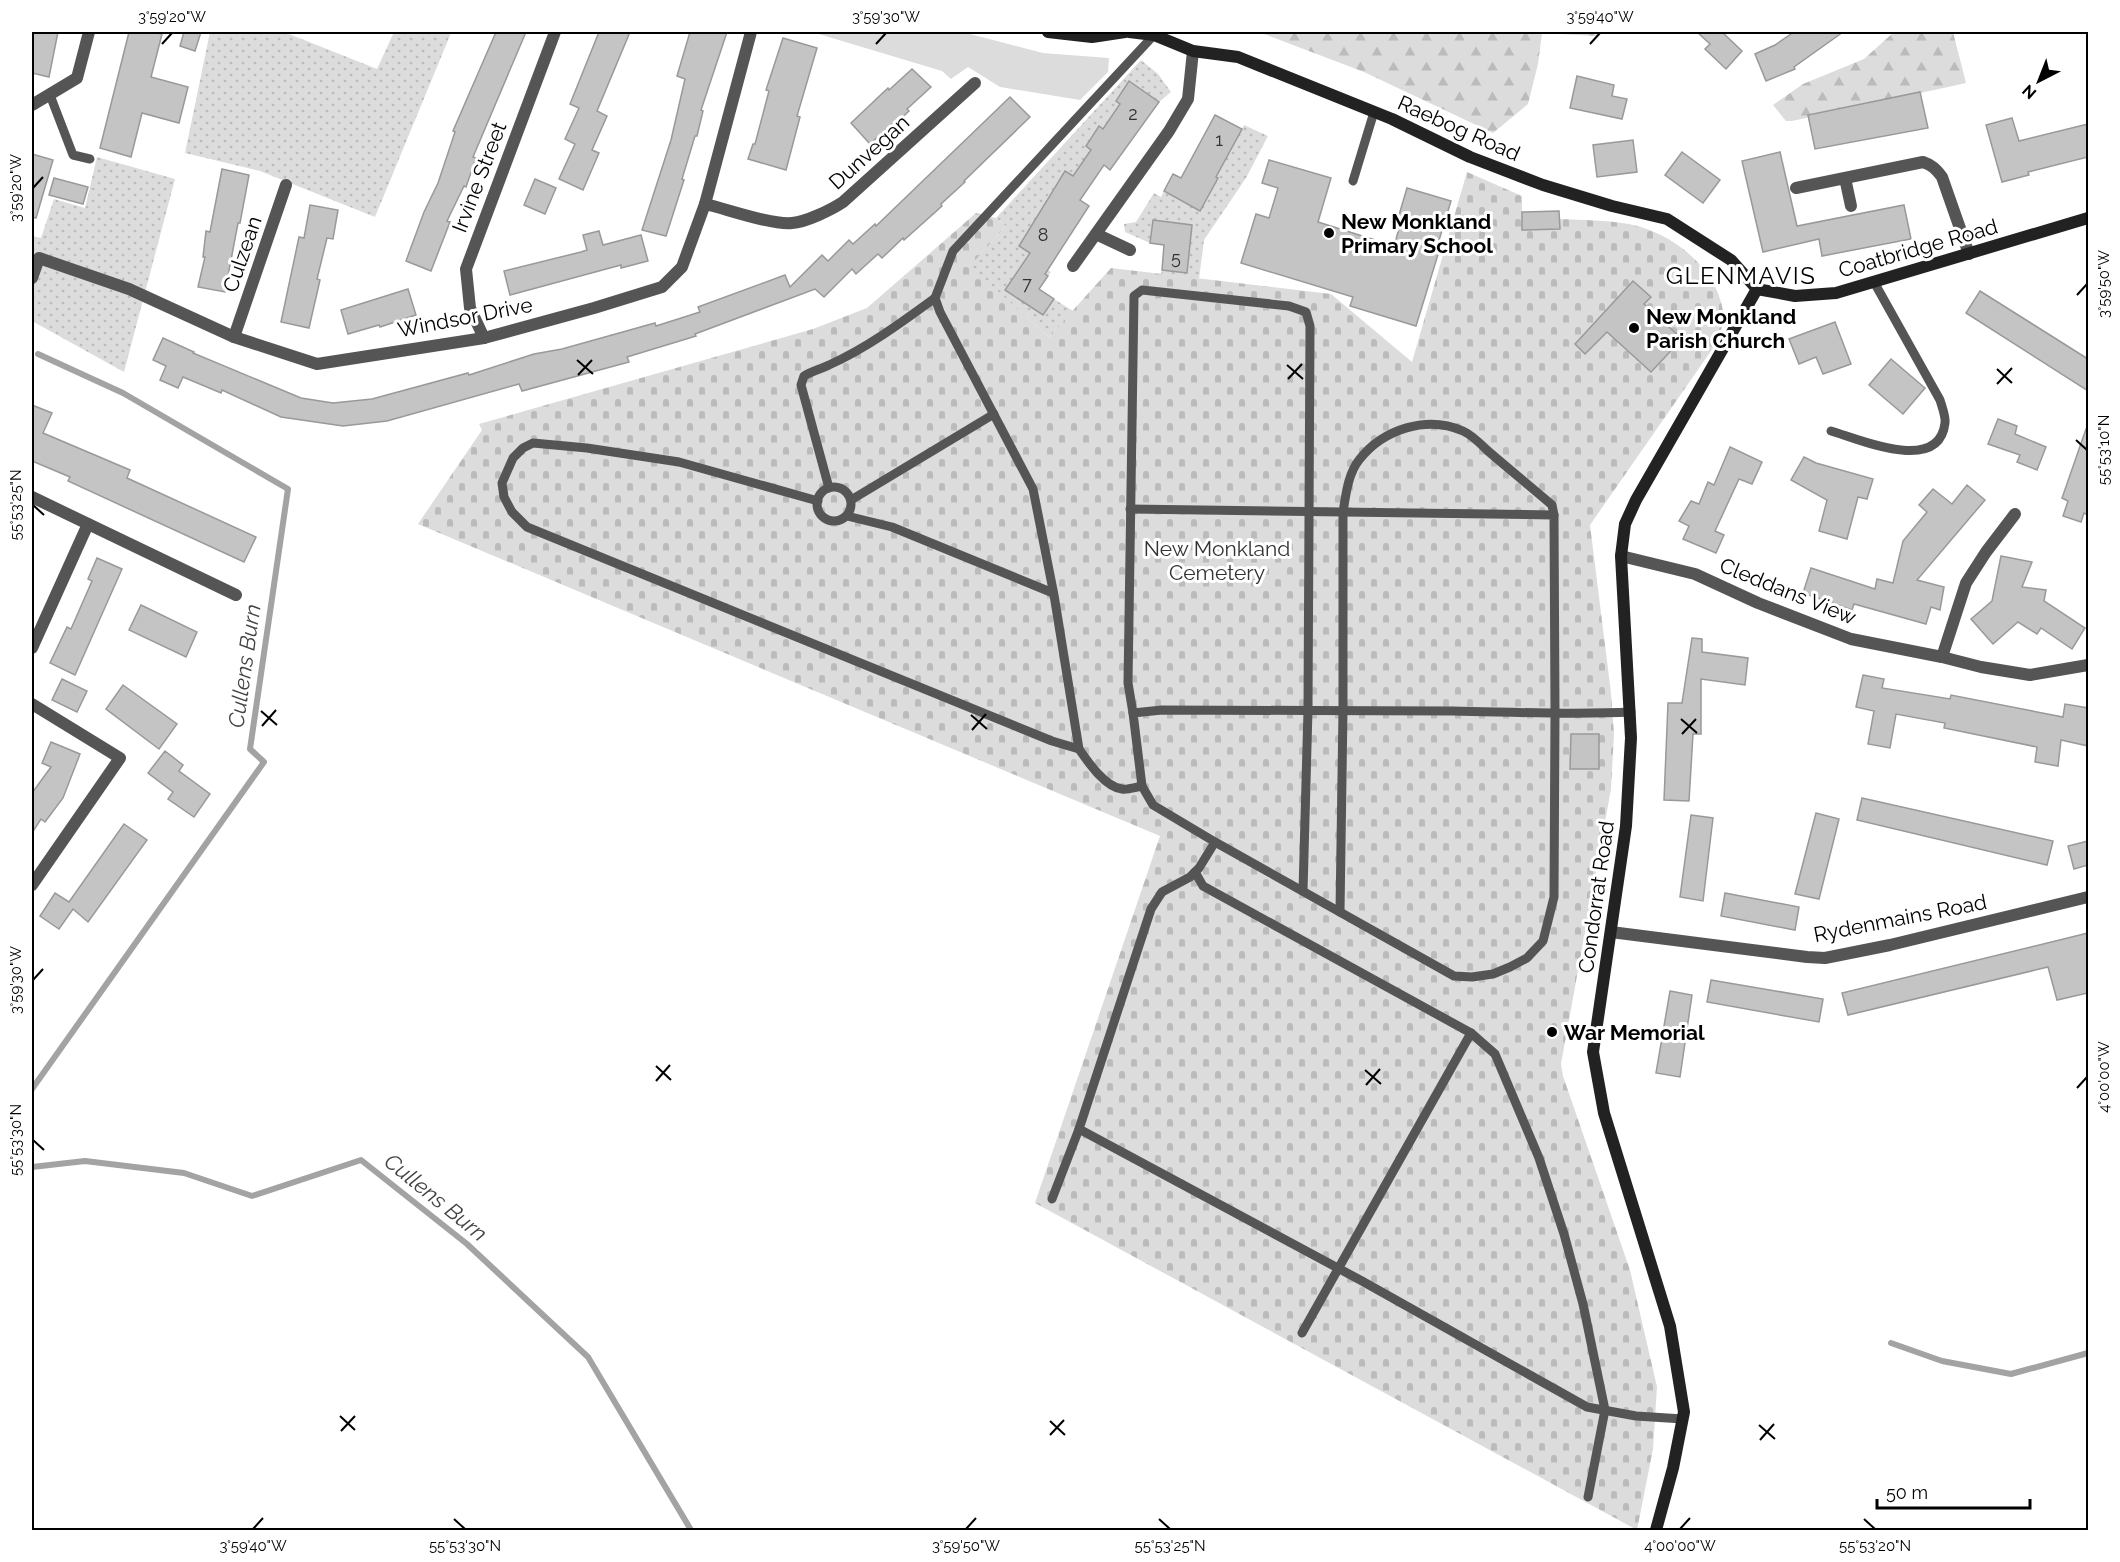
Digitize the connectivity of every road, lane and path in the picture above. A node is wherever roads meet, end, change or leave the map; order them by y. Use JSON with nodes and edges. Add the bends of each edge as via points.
{"nodes":[{"id":1,"x":89,"y":32,"type":"edge"},
{"id":2,"x":555,"y":32,"type":"edge"},
{"id":3,"x":751,"y":32,"type":"edge"},
{"id":4,"x":1048,"y":32,"type":"edge"},
{"id":5,"x":1127,"y":32,"type":"edge"},
{"id":6,"x":1092,"y":34,"type":"edge"},
{"id":7,"x":1154,"y":35,"type":"junction"},
{"id":8,"x":1193,"y":51,"type":"junction"},
{"id":9,"x":975,"y":83,"type":"dead end"},
{"id":10,"x":50,"y":95,"type":"junction"},
{"id":11,"x":32,"y":105,"type":"edge"},
{"id":12,"x":1374,"y":112,"type":"junction"},
{"id":13,"x":90,"y":159,"type":"dead end"},
{"id":14,"x":1845,"y":178,"type":"junction"},
{"id":15,"x":1353,"y":181,"type":"dead end"},
{"id":16,"x":286,"y":185,"type":"dead end"},
{"id":17,"x":1796,"y":188,"type":"dead end"},
{"id":18,"x":705,"y":204,"type":"junction"},
{"id":19,"x":1851,"y":206,"type":"dead end"},
{"id":20,"x":2088,"y":218,"type":"edge"},
{"id":21,"x":1096,"y":234,"type":"junction"},
{"id":22,"x":1130,"y":250,"type":"dead end"},
{"id":23,"x":1969,"y":254,"type":"junction"},
{"id":24,"x":1073,"y":266,"type":"dead end"},
{"id":25,"x":32,"y":278,"type":"edge"},
{"id":26,"x":1874,"y":282,"type":"junction"},
{"id":27,"x":1757,"y":289,"type":"junction"},
{"id":28,"x":935,"y":298,"type":"junction"},
{"id":29,"x":234,"y":336,"type":"junction"},
{"id":30,"x":484,"y":338,"type":"junction"},
{"id":31,"x":994,"y":414,"type":"junction"},
{"id":32,"x":1831,"y":431,"type":"dead end"},
{"id":33,"x":829,"y":488,"type":"junction"},
{"id":34,"x":32,"y":497,"type":"edge"},
{"id":35,"x":851,"y":500,"type":"junction"},
{"id":36,"x":818,"y":501,"type":"junction"},
{"id":37,"x":1130,"y":509,"type":"junction"},
{"id":38,"x":1309,"y":512,"type":"junction"},
{"id":39,"x":1343,"y":512,"type":"junction"},
{"id":40,"x":2015,"y":514,"type":"dead end"},
{"id":41,"x":1554,"y":515,"type":"junction"},
{"id":42,"x":847,"y":516,"type":"junction"},
{"id":43,"x":88,"y":524,"type":"junction"},
{"id":44,"x":1622,"y":556,"type":"junction"},
{"id":45,"x":1053,"y":593,"type":"junction"},
{"id":46,"x":236,"y":595,"type":"dead end"},
{"id":47,"x":32,"y":648,"type":"edge"},
{"id":48,"x":1942,"y":657,"type":"junction"},
{"id":49,"x":2088,"y":665,"type":"edge"},
{"id":50,"x":32,"y":704,"type":"edge"},
{"id":51,"x":1308,"y":710,"type":"junction"},
{"id":52,"x":1343,"y":711,"type":"junction"},
{"id":53,"x":1556,"y":712,"type":"junction"},
{"id":54,"x":1631,"y":712,"type":"junction"},
{"id":55,"x":1133,"y":713,"type":"junction"},
{"id":56,"x":1079,"y":749,"type":"junction"},
{"id":57,"x":1142,"y":786,"type":"junction"},
{"id":58,"x":1215,"y":842,"type":"junction"},
{"id":59,"x":1195,"y":872,"type":"junction"},
{"id":60,"x":32,"y":885,"type":"edge"},
{"id":61,"x":1303,"y":891,"type":"junction"},
{"id":62,"x":2088,"y":897,"type":"edge"},
{"id":63,"x":1340,"y":912,"type":"junction"},
{"id":64,"x":1611,"y":932,"type":"junction"},
{"id":65,"x":1471,"y":1033,"type":"junction"},
{"id":66,"x":1079,"y":1129,"type":"junction"},
{"id":67,"x":1052,"y":1199,"type":"dead end"},
{"id":68,"x":1338,"y":1268,"type":"junction"},
{"id":69,"x":1302,"y":1333,"type":"dead end"},
{"id":70,"x":1605,"y":1410,"type":"junction"},
{"id":71,"x":1683,"y":1419,"type":"junction"},
{"id":72,"x":1588,"y":1497,"type":"dead end"},
{"id":73,"x":1656,"y":1530,"type":"edge"}],
"edges":[{"from":1,"to":10,"type":"street","via":[[77,78]]},
{"from":2,"to":30,"type":"street","name":"Irvine Street","via":[[466,269],[470,308]]},
{"from":3,"to":18,"type":"street","name":"Windsor Drive"},
{"from":4,"to":6,"type":"main road","name":"Raebog Road"},
{"from":5,"to":6,"type":"main road","name":"Raebog Road"},
{"from":5,"to":7,"type":"main road","name":"Raebog Road"},
{"from":7,"to":8,"type":"main road","name":"Raebog Road"},
{"from":7,"to":28,"type":"lane","via":[[953,251]]},
{"from":8,"to":12,"type":"main road","name":"Raebog Road","via":[[1238,57]]},
{"from":8,"to":21,"type":"street","via":[[1188,99]]},
{"from":9,"to":18,"type":"street","name":"Dunvegan","via":[[834,209],[794,223],[781,223]]},
{"from":10,"to":11,"type":"street"},
{"from":10,"to":13,"type":"lane","via":[[73,155]]},
{"from":12,"to":15,"type":"lane"},
{"from":12,"to":27,"type":"main road","name":"Raebog Road","via":[[1470,157],[1543,185],[1667,219],[1731,260]]},
{"from":14,"to":17,"type":"street"},
{"from":14,"to":19,"type":"street"},
{"from":14,"to":23,"type":"street","via":[[1929,164],[1942,177]]},
{"from":16,"to":29,"type":"street","name":"Culzean"},
{"from":18,"to":30,"type":"street","name":"Windsor Drive","via":[[682,267],[662,287]]},
{"from":20,"to":23,"type":"main road","name":"Coatbridge Road"},
{"from":21,"to":22,"type":"street"},
{"from":21,"to":24,"type":"street"},
{"from":23,"to":26,"type":"main road","name":"Coatbridge Road"},
{"from":25,"to":29,"type":"street","name":"Windsor Drive","via":[[39,258],[129,289]]},
{"from":26,"to":27,"type":"main road","name":"Coatbridge Road","via":[[1836,293],[1795,296]]},
{"from":26,"to":32,"type":"lane","via":[[1940,400],[1946,422],[1935,444],[1908,452]]},
{"from":27,"to":44,"type":"main road","name":"Condorrat Road","via":[[1636,500],[1625,524]]},
{"from":28,"to":31,"type":"lane"},
{"from":28,"to":33,"type":"lane","via":[[889,331],[804,376],[801,385]]},
{"from":29,"to":30,"type":"street","name":"Windsor Drive","via":[[317,364]]},
{"from":31,"to":35,"type":"lane"},
{"from":31,"to":45,"type":"lane","via":[[1033,489]]},
{"from":33,"to":35,"type":"lane","via":[[844,490]]},
{"from":33,"to":36,"type":"lane"},
{"from":34,"to":43,"type":"street"},
{"from":35,"to":42,"type":"lane"},
{"from":36,"to":42,"type":"lane","via":[[826,518],[836,521]]},
{"from":36,"to":56,"type":"lane","via":[[679,462],[533,443],[513,458],[502,483],[512,512],[527,526],[1041,737]]},
{"from":37,"to":38,"type":"lane"},
{"from":37,"to":38,"type":"lane","via":[[1132,318],[1134,296],[1142,290],[1289,306],[1306,312],[1310,326]]},
{"from":37,"to":55,"type":"lane","via":[[1128,683]]},
{"from":38,"to":39,"type":"lane"},
{"from":38,"to":51,"type":"lane"},
{"from":39,"to":41,"type":"lane"},
{"from":39,"to":41,"type":"lane","via":[[1347,485],[1358,461],[1371,447],[1388,433],[1426,424],[1465,431],[1552,505]]},
{"from":39,"to":52,"type":"lane"},
{"from":40,"to":48,"type":"street","via":[[1966,583]]},
{"from":41,"to":53,"type":"lane"},
{"from":42,"to":45,"type":"lane","via":[[892,527]]},
{"from":43,"to":46,"type":"street"},
{"from":43,"to":47,"type":"street"},
{"from":44,"to":48,"type":"street","name":"Cleddans View","via":[[1695,574],[1851,639]]},
{"from":44,"to":54,"type":"main road","name":"Condorrat Road"},
{"from":45,"to":56,"type":"lane"},
{"from":48,"to":49,"type":"street","name":"Cleddans View","via":[[2030,675]]},
{"from":50,"to":60,"type":"street","via":[[120,758]]},
{"from":51,"to":52,"type":"lane"},
{"from":51,"to":55,"type":"lane"},
{"from":51,"to":61,"type":"lane"},
{"from":52,"to":53,"type":"lane"},
{"from":52,"to":63,"type":"lane"},
{"from":53,"to":54,"type":"lane"},
{"from":53,"to":63,"type":"lane","via":[[1554,897],[1543,941],[1527,958],[1493,974],[1455,976]]},
{"from":54,"to":64,"type":"main road","name":"Condorrat Road","via":[[1626,826]]},
{"from":55,"to":57,"type":"lane"},
{"from":56,"to":57,"type":"lane","via":[[1106,781],[1121,789]]},
{"from":57,"to":58,"type":"lane","via":[[1153,804]]},
{"from":58,"to":59,"type":"lane"},
{"from":58,"to":61,"type":"lane"},
{"from":59,"to":65,"type":"lane","via":[[1203,886]]},
{"from":59,"to":66,"type":"lane","via":[[1162,892],[1151,909]]},
{"from":61,"to":63,"type":"lane"},
{"from":62,"to":64,"type":"street","name":"Rydenmains Road","via":[[1826,958]]},
{"from":64,"to":71,"type":"main road","name":"Condorrat Road","via":[[1593,1052],[1604,1113],[1670,1326]]},
{"from":65,"to":68,"type":"lane"},
{"from":65,"to":70,"type":"lane","via":[[1495,1054],[1539,1158],[1583,1304]]},
{"from":66,"to":67,"type":"lane"},
{"from":66,"to":68,"type":"lane"},
{"from":68,"to":69,"type":"lane"},
{"from":68,"to":70,"type":"lane","via":[[1587,1407]]},
{"from":70,"to":71,"type":"lane"},
{"from":70,"to":72,"type":"lane"},
{"from":71,"to":73,"type":"main road","name":"Condorrat Road"}]}
